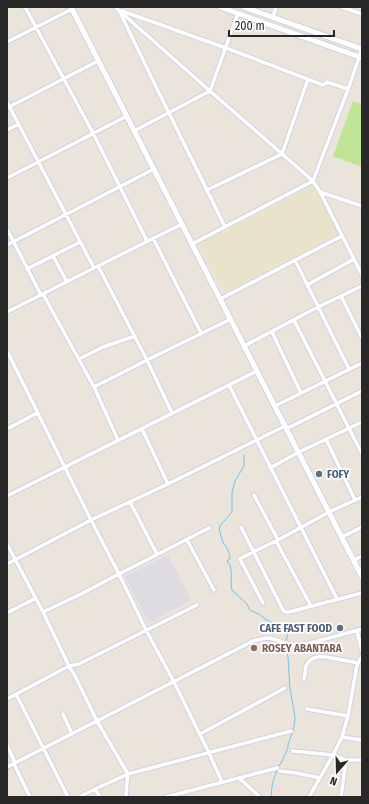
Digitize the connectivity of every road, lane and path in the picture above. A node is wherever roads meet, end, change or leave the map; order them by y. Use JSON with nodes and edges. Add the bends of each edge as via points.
{"nodes":[{"id":1,"x":25,"y":7,"type":"edge"},
{"id":2,"x":220,"y":7,"type":"edge"},
{"id":3,"x":244,"y":7,"type":"edge"},
{"id":4,"x":276,"y":7,"type":"edge"},
{"id":5,"x":342,"y":7,"type":"edge"},
{"id":6,"x":71,"y":8,"type":"edge"},
{"id":7,"x":117,"y":8,"type":"edge"},
{"id":8,"x":238,"y":13,"type":"junction"},
{"id":9,"x":362,"y":14,"type":"edge"},
{"id":10,"x":273,"y":17,"type":"junction"},
{"id":11,"x":36,"y":27,"type":"junction"},
{"id":12,"x":7,"y":42,"type":"edge"},
{"id":13,"x":226,"y":48,"type":"junction"},
{"id":14,"x":362,"y":49,"type":"edge"},
{"id":15,"x":360,"y":58,"type":"edge"},
{"id":16,"x":98,"y":61,"type":"junction"},
{"id":17,"x":64,"y":78,"type":"junction"},
{"id":18,"x":308,"y":79,"type":"junction"},
{"id":19,"x":348,"y":89,"type":"junction"},
{"id":20,"x":210,"y":91,"type":"junction"},
{"id":21,"x":7,"y":102,"type":"edge"},
{"id":22,"x":8,"y":107,"type":"edge"},
{"id":23,"x":169,"y":113,"type":"junction"},
{"id":24,"x":127,"y":116,"type":"junction"},
{"id":25,"x":19,"y":124,"type":"junction"},
{"id":26,"x":7,"y":130,"type":"edge"},
{"id":27,"x":134,"y":131,"type":"junction"},
{"id":28,"x":93,"y":133,"type":"junction"},
{"id":29,"x":282,"y":154,"type":"junction"},
{"id":30,"x":38,"y":162,"type":"junction"},
{"id":31,"x":154,"y":170,"type":"junction"},
{"id":32,"x":7,"y":178,"type":"edge"},
{"id":33,"x":314,"y":182,"type":"junction"},
{"id":34,"x":120,"y":187,"type":"junction"},
{"id":35,"x":207,"y":190,"type":"junction"},
{"id":36,"x":320,"y":192,"type":"junction"},
{"id":37,"x":362,"y":206,"type":"edge"},
{"id":38,"x":66,"y":215,"type":"junction"},
{"id":39,"x":182,"y":224,"type":"junction"},
{"id":40,"x":225,"y":227,"type":"junction"},
{"id":41,"x":7,"y":229,"type":"edge"},
{"id":42,"x":342,"y":236,"type":"junction"},
{"id":43,"x":153,"y":238,"type":"junction"},
{"id":44,"x":147,"y":241,"type":"junction"},
{"id":45,"x":13,"y":242,"type":"junction"},
{"id":46,"x":80,"y":242,"type":"junction"},
{"id":47,"x":192,"y":244,"type":"junction"},
{"id":48,"x":7,"y":245,"type":"edge"},
{"id":49,"x":53,"y":256,"type":"junction"},
{"id":50,"x":295,"y":260,"type":"junction"},
{"id":51,"x":354,"y":260,"type":"junction"},
{"id":52,"x":98,"y":266,"type":"junction"},
{"id":53,"x":94,"y":268,"type":"junction"},
{"id":54,"x":28,"y":269,"type":"junction"},
{"id":55,"x":362,"y":273,"type":"edge"},
{"id":56,"x":67,"y":282,"type":"junction"},
{"id":57,"x":307,"y":285,"type":"junction"},
{"id":58,"x":362,"y":286,"type":"edge"},
{"id":59,"x":42,"y":294,"type":"junction"},
{"id":60,"x":341,"y":296,"type":"junction"},
{"id":61,"x":220,"y":299,"type":"junction"},
{"id":62,"x":318,"y":307,"type":"junction"},
{"id":63,"x":7,"y":312,"type":"edge"},
{"id":64,"x":231,"y":319,"type":"junction"},
{"id":65,"x":294,"y":320,"type":"junction"},
{"id":66,"x":272,"y":332,"type":"junction"},
{"id":67,"x":201,"y":333,"type":"junction"},
{"id":68,"x":135,"y":336,"type":"junction"},
{"id":69,"x":362,"y":338,"type":"edge"},
{"id":70,"x":244,"y":346,"type":"junction"},
{"id":71,"x":7,"y":351,"type":"edge"},
{"id":72,"x":78,"y":359,"type":"junction"},
{"id":73,"x":147,"y":360,"type":"junction"},
{"id":74,"x":362,"y":363,"type":"edge"},
{"id":75,"x":349,"y":369,"type":"junction"},
{"id":76,"x":257,"y":371,"type":"junction"},
{"id":77,"x":325,"y":381,"type":"junction"},
{"id":78,"x":229,"y":385,"type":"junction"},
{"id":79,"x":94,"y":387,"type":"junction"},
{"id":80,"x":362,"y":391,"type":"edge"},
{"id":81,"x":301,"y":393,"type":"junction"},
{"id":82,"x":336,"y":404,"type":"junction"},
{"id":83,"x":275,"y":406,"type":"junction"},
{"id":84,"x":37,"y":413,"type":"junction"},
{"id":85,"x":172,"y":413,"type":"junction"},
{"id":86,"x":362,"y":422,"type":"edge"},
{"id":87,"x":286,"y":427,"type":"junction"},
{"id":88,"x":349,"y":428,"type":"junction"},
{"id":89,"x":7,"y":429,"type":"edge"},
{"id":90,"x":142,"y":429,"type":"junction"},
{"id":91,"x":326,"y":439,"type":"junction"},
{"id":92,"x":118,"y":440,"type":"junction"},
{"id":93,"x":256,"y":440,"type":"junction"},
{"id":94,"x":299,"y":452,"type":"junction"},
{"id":95,"x":362,"y":454,"type":"edge"},
{"id":96,"x":64,"y":467,"type":"junction"},
{"id":97,"x":270,"y":468,"type":"junction"},
{"id":98,"x":168,"y":484,"type":"junction"},
{"id":99,"x":254,"y":495,"type":"dead end"},
{"id":100,"x":7,"y":496,"type":"edge"},
{"id":101,"x":362,"y":497,"type":"edge"},
{"id":102,"x":355,"y":500,"type":"junction"},
{"id":103,"x":130,"y":502,"type":"junction"},
{"id":104,"x":329,"y":512,"type":"junction"},
{"id":105,"x":91,"y":520,"type":"junction"},
{"id":106,"x":241,"y":527,"type":"dead end"},
{"id":107,"x":301,"y":527,"type":"junction"},
{"id":108,"x":362,"y":527,"type":"edge"},
{"id":109,"x":209,"y":528,"type":"dead end"},
{"id":110,"x":342,"y":537,"type":"junction"},
{"id":111,"x":187,"y":540,"type":"junction"},
{"id":112,"x":277,"y":540,"type":"junction"},
{"id":113,"x":7,"y":544,"type":"edge"},
{"id":114,"x":254,"y":552,"type":"junction"},
{"id":115,"x":157,"y":554,"type":"junction"},
{"id":116,"x":362,"y":556,"type":"edge"},
{"id":117,"x":15,"y":560,"type":"junction"},
{"id":118,"x":354,"y":560,"type":"junction"},
{"id":119,"x":7,"y":564,"type":"edge"},
{"id":120,"x":119,"y":574,"type":"junction"},
{"id":121,"x":362,"y":576,"type":"edge"},
{"id":122,"x":214,"y":590,"type":"dead end"},
{"id":123,"x":362,"y":593,"type":"edge"},
{"id":124,"x":36,"y":598,"type":"junction"},
{"id":125,"x":337,"y":599,"type":"junction"},
{"id":126,"x":263,"y":603,"type":"dead end"},
{"id":127,"x":197,"y":605,"type":"dead end"},
{"id":128,"x":311,"y":606,"type":"junction"},
{"id":129,"x":43,"y":612,"type":"junction"},
{"id":130,"x":7,"y":613,"type":"edge"},
{"id":131,"x":362,"y":629,"type":"edge"},
{"id":132,"x":146,"y":630,"type":"junction"},
{"id":133,"x":357,"y":631,"type":"junction"},
{"id":134,"x":362,"y":651,"type":"edge"},
{"id":135,"x":362,"y":656,"type":"edge"},
{"id":136,"x":358,"y":663,"type":"junction"},
{"id":137,"x":69,"y":666,"type":"junction"},
{"id":138,"x":304,"y":679,"type":"dead end"},
{"id":139,"x":174,"y":682,"type":"junction"},
{"id":140,"x":285,"y":688,"type":"dead end"},
{"id":141,"x":16,"y":694,"type":"junction"},
{"id":142,"x":7,"y":699,"type":"edge"},
{"id":143,"x":307,"y":709,"type":"dead end"},
{"id":144,"x":63,"y":714,"type":"dead end"},
{"id":145,"x":348,"y":716,"type":"junction"},
{"id":146,"x":97,"y":721,"type":"junction"},
{"id":147,"x":292,"y":731,"type":"dead end"},
{"id":148,"x":72,"y":734,"type":"junction"},
{"id":149,"x":200,"y":734,"type":"junction"},
{"id":150,"x":342,"y":737,"type":"junction"},
{"id":151,"x":362,"y":740,"type":"edge"},
{"id":152,"x":7,"y":745,"type":"edge"},
{"id":153,"x":43,"y":749,"type":"junction"},
{"id":154,"x":293,"y":751,"type":"dead end"},
{"id":155,"x":209,"y":753,"type":"junction"},
{"id":156,"x":333,"y":755,"type":"junction"},
{"id":157,"x":346,"y":760,"type":"junction"},
{"id":158,"x":362,"y":760,"type":"edge"},
{"id":159,"x":15,"y":763,"type":"junction"},
{"id":160,"x":7,"y":767,"type":"edge"},
{"id":161,"x":277,"y":768,"type":"dead end"},
{"id":162,"x":280,"y":771,"type":"dead end"},
{"id":163,"x":128,"y":774,"type":"junction"},
{"id":164,"x":239,"y":778,"type":"junction"},
{"id":165,"x":320,"y":778,"type":"junction"},
{"id":166,"x":222,"y":782,"type":"junction"},
{"id":167,"x":95,"y":789,"type":"junction"},
{"id":168,"x":30,"y":797,"type":"edge"},
{"id":169,"x":68,"y":797,"type":"edge"},
{"id":170,"x":79,"y":797,"type":"edge"},
{"id":171,"x":100,"y":797,"type":"edge"},
{"id":172,"x":126,"y":797,"type":"edge"},
{"id":173,"x":166,"y":797,"type":"edge"},
{"id":174,"x":260,"y":797,"type":"edge"},
{"id":175,"x":309,"y":797,"type":"edge"},
{"id":176,"x":342,"y":797,"type":"edge"}],
"edges":[{"from":1,"to":11,"type":"street"},
{"from":2,"to":8,"type":"main road"},
{"from":3,"to":10,"type":"main road"},
{"from":4,"to":10,"type":"street"},
{"from":5,"to":9,"type":"street"},
{"from":6,"to":11,"type":"street"},
{"from":6,"to":16,"type":"main road"},
{"from":7,"to":13,"type":"street"},
{"from":7,"to":20,"type":"street"},
{"from":7,"to":23,"type":"street"},
{"from":8,"to":13,"type":"street"},
{"from":8,"to":15,"type":"main road"},
{"from":10,"to":14,"type":"main road"},
{"from":11,"to":12,"type":"street"},
{"from":11,"to":17,"type":"street"},
{"from":13,"to":18,"type":"street"},
{"from":13,"to":20,"type":"street"},
{"from":14,"to":15,"type":"street"},
{"from":15,"to":19,"type":"street"},
{"from":16,"to":17,"type":"street"},
{"from":16,"to":24,"type":"main road"},
{"from":17,"to":22,"type":"street"},
{"from":17,"to":28,"type":"street"},
{"from":18,"to":19,"type":"street"},
{"from":18,"to":29,"type":"street"},
{"from":19,"to":33,"type":"street"},
{"from":20,"to":23,"type":"street"},
{"from":20,"to":29,"type":"street"},
{"from":21,"to":22,"type":"street"},
{"from":22,"to":25,"type":"street"},
{"from":23,"to":27,"type":"street"},
{"from":23,"to":35,"type":"street"},
{"from":24,"to":27,"type":"main road"},
{"from":24,"to":28,"type":"street"},
{"from":25,"to":26,"type":"street"},
{"from":25,"to":30,"type":"street"},
{"from":27,"to":31,"type":"main road"},
{"from":28,"to":30,"type":"street"},
{"from":28,"to":34,"type":"street"},
{"from":29,"to":33,"type":"street"},
{"from":29,"to":35,"type":"street"},
{"from":30,"to":32,"type":"street"},
{"from":30,"to":38,"type":"street"},
{"from":31,"to":34,"type":"street"},
{"from":31,"to":39,"type":"main road"},
{"from":33,"to":36,"type":"street"},
{"from":33,"to":40,"type":"street"},
{"from":34,"to":38,"type":"street"},
{"from":34,"to":44,"type":"street"},
{"from":35,"to":40,"type":"street"},
{"from":36,"to":37,"type":"street"},
{"from":36,"to":42,"type":"street"},
{"from":38,"to":45,"type":"street"},
{"from":38,"to":46,"type":"street"},
{"from":39,"to":43,"type":"street"},
{"from":39,"to":47,"type":"main road"},
{"from":40,"to":47,"type":"street"},
{"from":41,"to":45,"type":"street"},
{"from":42,"to":50,"type":"street"},
{"from":42,"to":51,"type":"street"},
{"from":43,"to":44,"type":"street"},
{"from":43,"to":67,"type":"street"},
{"from":44,"to":52,"type":"street"},
{"from":45,"to":48,"type":"street"},
{"from":45,"to":54,"type":"street"},
{"from":46,"to":49,"type":"street"},
{"from":46,"to":53,"type":"street"},
{"from":47,"to":61,"type":"main road"},
{"from":49,"to":54,"type":"street"},
{"from":49,"to":56,"type":"street"},
{"from":50,"to":57,"type":"street"},
{"from":50,"to":61,"type":"street"},
{"from":51,"to":55,"type":"street"},
{"from":51,"to":57,"type":"street"},
{"from":52,"to":53,"type":"street"},
{"from":52,"to":68,"type":"street"},
{"from":53,"to":56,"type":"street"},
{"from":54,"to":59,"type":"street"},
{"from":56,"to":59,"type":"street"},
{"from":57,"to":62,"type":"street"},
{"from":58,"to":60,"type":"street"},
{"from":59,"to":63,"type":"street"},
{"from":59,"to":72,"type":"street"},
{"from":60,"to":62,"type":"street"},
{"from":60,"to":69,"type":"street"},
{"from":61,"to":64,"type":"main road"},
{"from":62,"to":65,"type":"street"},
{"from":62,"to":75,"type":"street"},
{"from":64,"to":67,"type":"street"},
{"from":64,"to":70,"type":"main road"},
{"from":65,"to":66,"type":"street"},
{"from":65,"to":77,"type":"street"},
{"from":66,"to":70,"type":"street"},
{"from":66,"to":81,"type":"street"},
{"from":67,"to":73,"type":"street"},
{"from":68,"to":72,"type":"street"},
{"from":68,"to":73,"type":"street"},
{"from":70,"to":76,"type":"main road"},
{"from":71,"to":84,"type":"street"},
{"from":72,"to":79,"type":"street"},
{"from":73,"to":79,"type":"street"},
{"from":73,"to":85,"type":"street"},
{"from":74,"to":75,"type":"street"},
{"from":75,"to":77,"type":"street"},
{"from":76,"to":78,"type":"street"},
{"from":76,"to":83,"type":"main road"},
{"from":77,"to":81,"type":"street"},
{"from":77,"to":82,"type":"street"},
{"from":78,"to":85,"type":"street"},
{"from":78,"to":93,"type":"street"},
{"from":79,"to":92,"type":"street"},
{"from":80,"to":82,"type":"street"},
{"from":81,"to":83,"type":"street"},
{"from":82,"to":87,"type":"street"},
{"from":82,"to":88,"type":"street"},
{"from":83,"to":87,"type":"main road"},
{"from":84,"to":89,"type":"street"},
{"from":84,"to":96,"type":"street"},
{"from":85,"to":90,"type":"street"},
{"from":86,"to":88,"type":"street"},
{"from":87,"to":93,"type":"street"},
{"from":87,"to":94,"type":"main road"},
{"from":88,"to":91,"type":"street"},
{"from":88,"to":95,"type":"street"},
{"from":90,"to":92,"type":"street"},
{"from":90,"to":98,"type":"street"},
{"from":91,"to":94,"type":"street"},
{"from":91,"to":102,"type":"street"},
{"from":92,"to":96,"type":"street"},
{"from":93,"to":97,"type":"street"},
{"from":93,"to":98,"type":"street"},
{"from":94,"to":97,"type":"street"},
{"from":94,"to":104,"type":"main road"},
{"from":96,"to":100,"type":"street"},
{"from":96,"to":105,"type":"street"},
{"from":97,"to":107,"type":"street"},
{"from":98,"to":103,"type":"street"},
{"from":99,"to":112,"type":"street"},
{"from":101,"to":102,"type":"street"},
{"from":102,"to":104,"type":"street"},
{"from":103,"to":105,"type":"street"},
{"from":103,"to":115,"type":"street"},
{"from":104,"to":107,"type":"street"},
{"from":104,"to":110,"type":"main road"},
{"from":105,"to":117,"type":"street"},
{"from":105,"to":120,"type":"street"},
{"from":106,"to":114,"type":"street"},
{"from":107,"to":112,"type":"street"},
{"from":107,"to":125,"type":"street"},
{"from":108,"to":110,"type":"street"},
{"from":109,"to":111,"type":"street"},
{"from":110,"to":118,"type":"main road"},
{"from":111,"to":115,"type":"street"},
{"from":111,"to":122,"type":"street"},
{"from":112,"to":114,"type":"street"},
{"from":112,"to":128,"type":"street"},
{"from":113,"to":117,"type":"street"},
{"from":114,"to":126,"type":"street","via":[[240,560]]},
{"from":114,"to":128,"type":"street","via":[[285,612]]},
{"from":115,"to":120,"type":"street"},
{"from":116,"to":118,"type":"street"},
{"from":117,"to":119,"type":"street"},
{"from":117,"to":124,"type":"street"},
{"from":118,"to":121,"type":"main road"},
{"from":120,"to":129,"type":"street"},
{"from":120,"to":132,"type":"street"},
{"from":123,"to":125,"type":"street"},
{"from":124,"to":129,"type":"street"},
{"from":124,"to":130,"type":"street"},
{"from":125,"to":128,"type":"street"},
{"from":127,"to":132,"type":"street"},
{"from":129,"to":137,"type":"street"},
{"from":131,"to":133,"type":"street"},
{"from":132,"to":137,"type":"street","via":[[79,664]]},
{"from":132,"to":139,"type":"street"},
{"from":133,"to":134,"type":"street"},
{"from":133,"to":139,"type":"street","via":[[303,645],[292,645],[268,638],[253,641]]},
{"from":135,"to":136,"type":"street"},
{"from":136,"to":138,"type":"street","via":[[319,656],[307,665]]},
{"from":136,"to":145,"type":"street"},
{"from":137,"to":141,"type":"street"},
{"from":137,"to":146,"type":"street"},
{"from":139,"to":146,"type":"street"},
{"from":139,"to":149,"type":"street"},
{"from":140,"to":149,"type":"street"},
{"from":141,"to":142,"type":"street"},
{"from":141,"to":153,"type":"street"},
{"from":143,"to":145,"type":"street"},
{"from":144,"to":148,"type":"street"},
{"from":145,"to":150,"type":"street"},
{"from":146,"to":148,"type":"street"},
{"from":146,"to":163,"type":"street"},
{"from":147,"to":155,"type":"street"},
{"from":148,"to":153,"type":"street"},
{"from":149,"to":155,"type":"street"},
{"from":150,"to":151,"type":"street"},
{"from":150,"to":156,"type":"street"},
{"from":152,"to":159,"type":"street"},
{"from":153,"to":159,"type":"street"},
{"from":153,"to":169,"type":"street"},
{"from":154,"to":156,"type":"street"},
{"from":155,"to":163,"type":"street"},
{"from":155,"to":166,"type":"street"},
{"from":156,"to":157,"type":"street"},
{"from":156,"to":165,"type":"street"},
{"from":157,"to":158,"type":"street"},
{"from":157,"to":176,"type":"street"},
{"from":159,"to":160,"type":"street"},
{"from":159,"to":168,"type":"street"},
{"from":161,"to":164,"type":"street"},
{"from":162,"to":165,"type":"street"},
{"from":163,"to":167,"type":"street"},
{"from":163,"to":172,"type":"street"},
{"from":164,"to":166,"type":"street"},
{"from":164,"to":174,"type":"street"},
{"from":165,"to":175,"type":"street"},
{"from":166,"to":173,"type":"street"},
{"from":167,"to":170,"type":"street"},
{"from":167,"to":171,"type":"street"}]}
